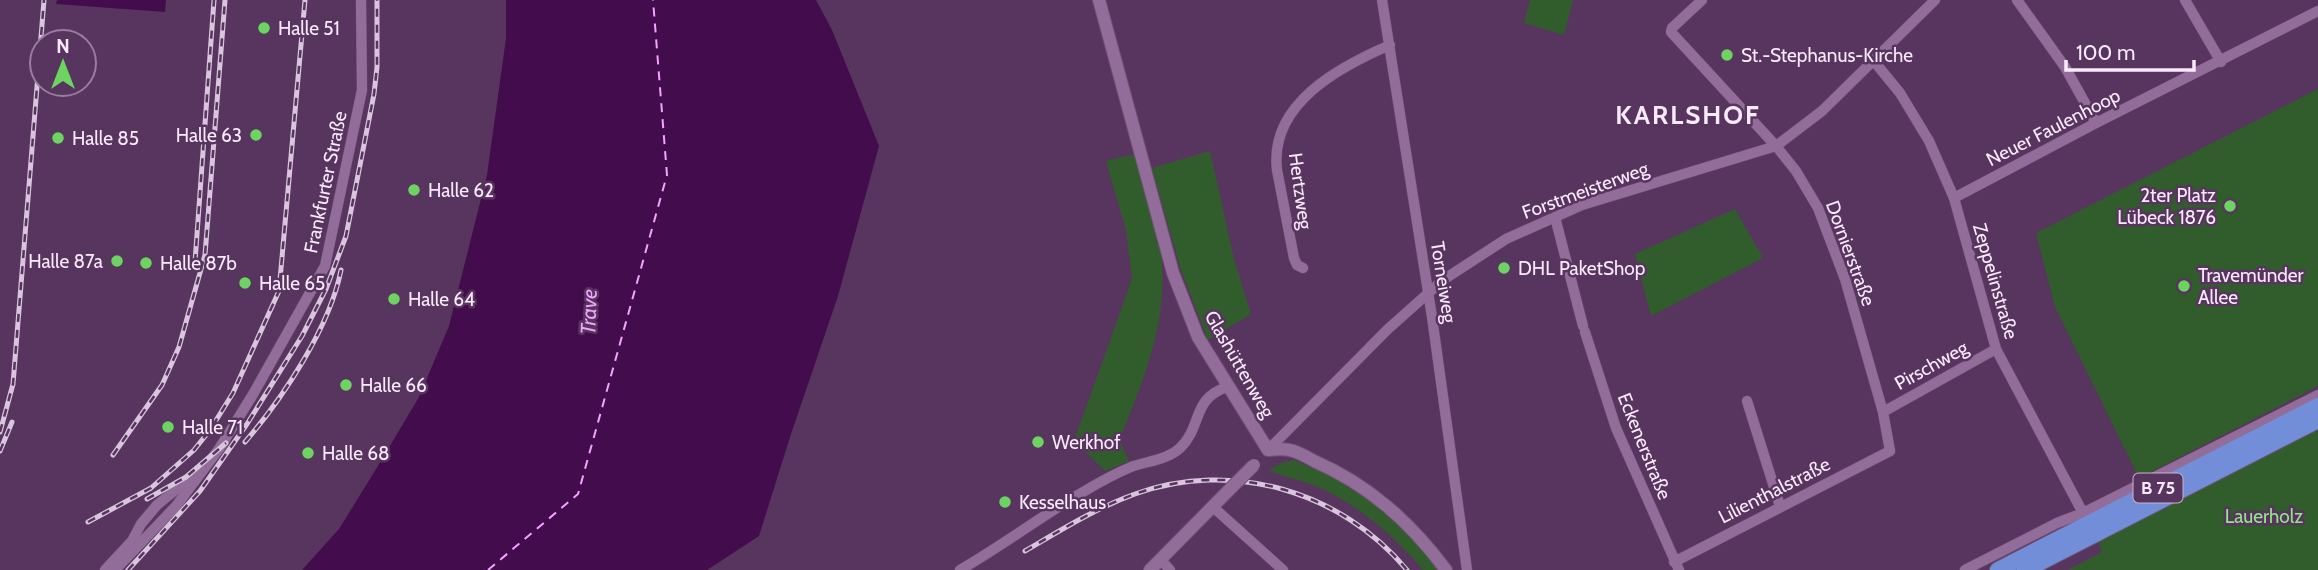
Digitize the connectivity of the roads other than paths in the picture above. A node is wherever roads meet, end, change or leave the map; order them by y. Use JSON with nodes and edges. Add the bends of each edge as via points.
{"nodes":[{"id":1,"x":361,"y":0,"type":"edge"},
{"id":2,"x":1099,"y":0,"type":"edge"},
{"id":3,"x":1382,"y":0,"type":"edge"},
{"id":4,"x":1702,"y":0,"type":"edge"},
{"id":5,"x":1935,"y":0,"type":"edge"},
{"id":6,"x":2017,"y":0,"type":"edge"},
{"id":7,"x":2185,"y":0,"type":"edge"},
{"id":8,"x":2318,"y":11,"type":"edge"},
{"id":9,"x":1390,"y":45,"type":"junction"},
{"id":10,"x":1873,"y":60,"type":"junction"},
{"id":11,"x":2221,"y":62,"type":"junction"},
{"id":12,"x":2096,"y":123,"type":"junction"},
{"id":13,"x":1776,"y":146,"type":"junction"},
{"id":14,"x":1954,"y":198,"type":"junction"},
{"id":15,"x":1555,"y":217,"type":"junction"},
{"id":16,"x":1303,"y":268,"type":"dead end"},
{"id":17,"x":1428,"y":292,"type":"junction"},
{"id":18,"x":1996,"y":349,"type":"junction"},
{"id":19,"x":1227,"y":387,"type":"junction"},
{"id":20,"x":2318,"y":395,"type":"edge"},
{"id":21,"x":1747,"y":401,"type":"dead end"},
{"id":22,"x":2318,"y":406,"type":"edge"},
{"id":23,"x":1883,"y":412,"type":"junction"},
{"id":24,"x":2318,"y":420,"type":"edge"},
{"id":25,"x":1268,"y":450,"type":"junction"},
{"id":26,"x":1890,"y":451,"type":"joint"},
{"id":27,"x":206,"y":465,"type":"junction"},
{"id":28,"x":1780,"y":506,"type":"junction"},
{"id":29,"x":1213,"y":507,"type":"junction"},
{"id":30,"x":2083,"y":513,"type":"junction"},
{"id":31,"x":1161,"y":560,"type":"junction"},
{"id":32,"x":1676,"y":566,"type":"edge"},
{"id":33,"x":105,"y":570,"type":"edge"},
{"id":34,"x":116,"y":570,"type":"edge"},
{"id":35,"x":960,"y":570,"type":"edge"},
{"id":36,"x":1150,"y":570,"type":"edge"},
{"id":37,"x":1170,"y":570,"type":"edge"},
{"id":38,"x":1283,"y":570,"type":"edge"},
{"id":39,"x":1446,"y":570,"type":"edge"},
{"id":40,"x":1467,"y":570,"type":"edge"},
{"id":41,"x":1965,"y":570,"type":"edge"},
{"id":42,"x":1998,"y":570,"type":"edge"},
{"id":43,"x":2025,"y":570,"type":"edge"}],
"edges":[{"from":1,"to":27,"type":"street","name":"Frankfurter Straße","via":[[362,90],[325,266],[252,396]]},
{"from":2,"to":19,"type":"street","name":"Glashüttenweg","via":[[1173,273],[1198,337]]},
{"from":3,"to":9,"type":"street","name":"Torneiweg"},
{"from":4,"to":13,"type":"street","name":"Dornierstraße","via":[[1671,32]]},
{"from":5,"to":10,"type":"street","name":"Forstmeisterweg"},
{"from":6,"to":12,"type":"street","via":[[2065,67]]},
{"from":7,"to":11,"type":"street"},
{"from":8,"to":11,"type":"street","name":"Neuer Faulenhoop"},
{"from":9,"to":16,"type":"street","name":"Hertzweg","via":[[1342,67],[1316,87],[1281,132],[1277,170],[1294,258]]},
{"from":9,"to":17,"type":"street","name":"Torneiweg"},
{"from":10,"to":13,"type":"street","name":"Forstmeisterweg","via":[[1822,110]]},
{"from":10,"to":14,"type":"street","name":"Zeppelinstraße","via":[[1929,141]]},
{"from":11,"to":12,"type":"street","name":"Neuer Faulenhoop"},
{"from":12,"to":14,"type":"street","name":"Neuer Faulenhoop"},
{"from":13,"to":15,"type":"street","name":"Forstmeisterweg","via":[[1611,195]]},
{"from":13,"to":23,"type":"street","name":"Dornierstraße","via":[[1818,208],[1845,279]]},
{"from":14,"to":18,"type":"street","name":"Zeppelinstraße"},
{"from":15,"to":17,"type":"street","name":"Forstmeisterweg","via":[[1506,239]]},
{"from":15,"to":32,"type":"street","name":"Eckenerstraße","via":[[1616,428]]},
{"from":17,"to":25,"type":"street","name":"Forstmeisterweg"},
{"from":17,"to":40,"type":"street","name":"Torneiweg"},
{"from":18,"to":23,"type":"street","name":"Pirschweg"},
{"from":18,"to":30,"type":"street","name":"Zeppelinstraße"},
{"from":19,"to":25,"type":"street","name":"Glashüttenweg"},
{"from":19,"to":35,"type":"street","via":[[1210,394],[1190,435],[1169,456],[1130,467],[1082,493]]},
{"from":20,"to":30,"type":"street"},
{"from":21,"to":28,"type":"street"},
{"from":22,"to":42,"type":"highway","number":"B 75"},
{"from":23,"to":26,"type":"street","name":"Dornierstraße"},
{"from":24,"to":43,"type":"highway","number":"B 75"},
{"from":25,"to":29,"type":"street","bridge":true},
{"from":25,"to":39,"type":"street","via":[[1289,450],[1370,491],[1395,511]]},
{"from":26,"to":28,"type":"street","name":"Lilienthalstraße"},
{"from":27,"to":33,"type":"street","name":"Frankfurter Straße","via":[[157,505]]},
{"from":27,"to":34,"type":"street","name":"Frankfurter Straße","via":[[176,506]]},
{"from":28,"to":32,"type":"street","name":"Lilienthalstraße"},
{"from":29,"to":31,"type":"street"},
{"from":29,"to":38,"type":"street"},
{"from":30,"to":41,"type":"street"},
{"from":31,"to":36,"type":"street"},
{"from":31,"to":37,"type":"street"}]}
